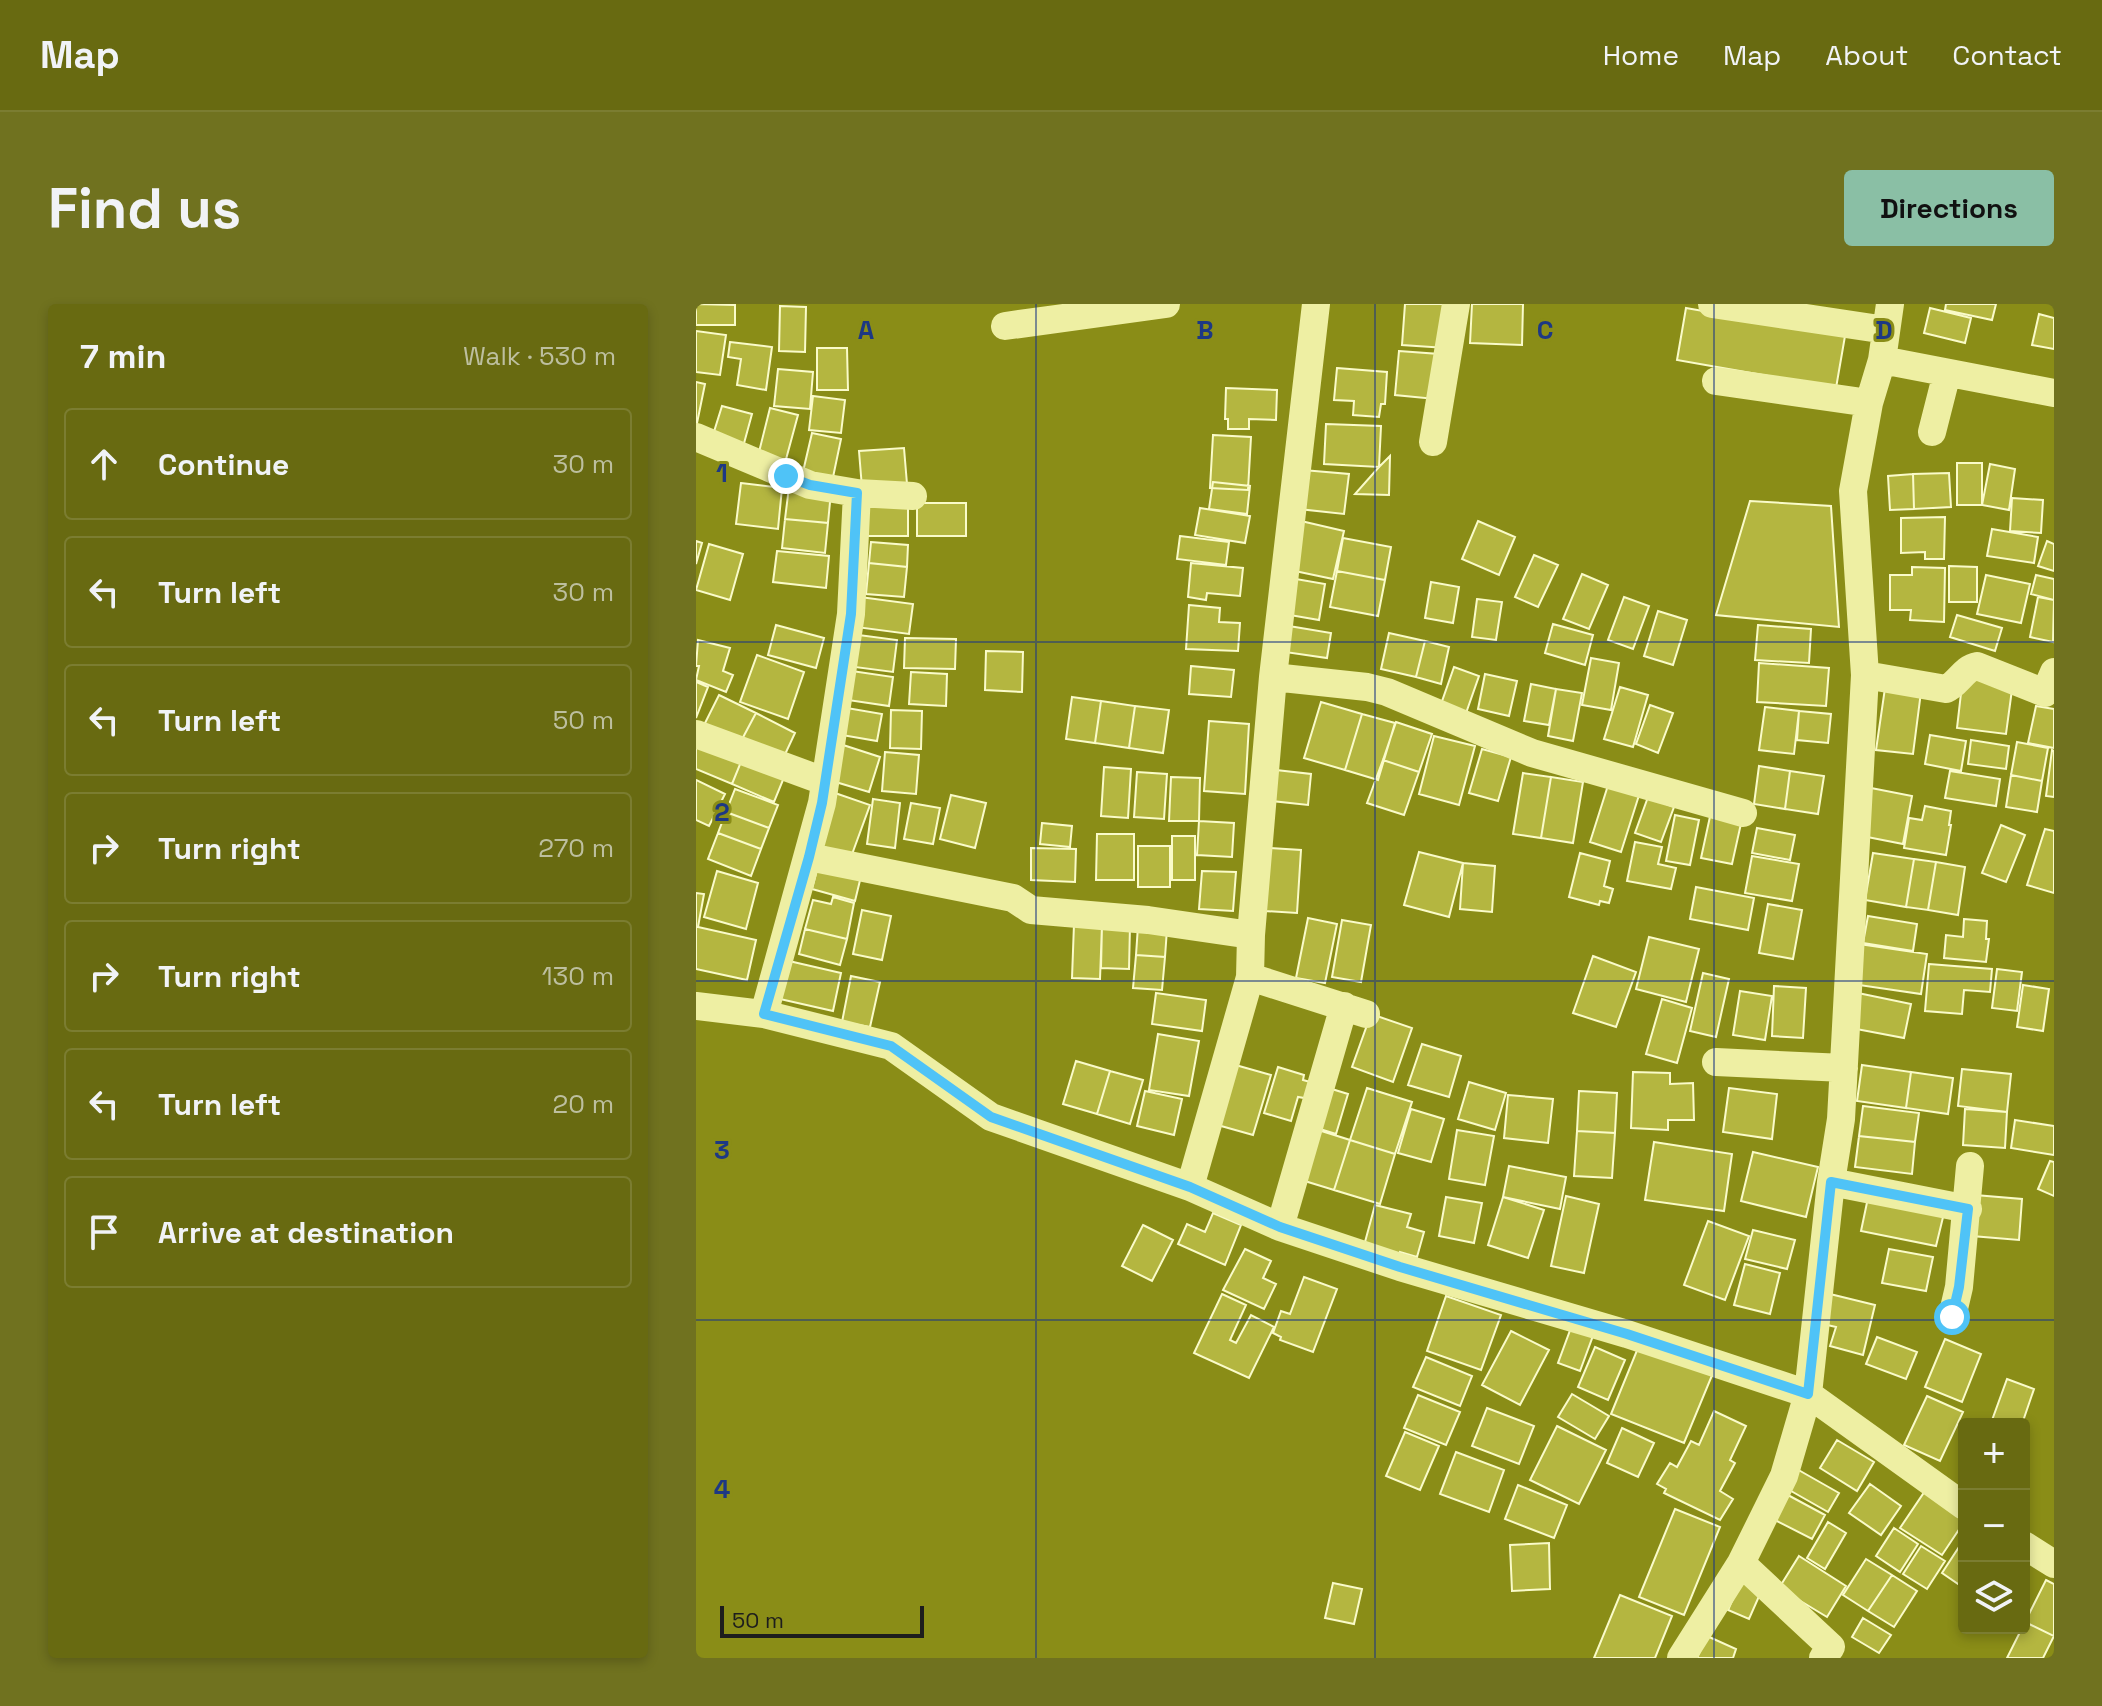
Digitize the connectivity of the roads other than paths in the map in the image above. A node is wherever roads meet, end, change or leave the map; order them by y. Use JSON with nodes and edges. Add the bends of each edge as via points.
{"nodes":[{"id":1,"x":1166,"y":304,"type":"edge"},
{"id":2,"x":1316,"y":304,"type":"edge"},
{"id":3,"x":1456,"y":304,"type":"edge"},
{"id":4,"x":1712,"y":304,"type":"edge"},
{"id":5,"x":1888,"y":317,"type":"edge"},
{"id":6,"x":1005,"y":326,"type":"dead end"},
{"id":7,"x":1882,"y":360,"type":"junction"},
{"id":8,"x":1947,"y":373,"type":"junction"},
{"id":9,"x":1716,"y":381,"type":"dead end"},
{"id":10,"x":2054,"y":393,"type":"edge"},
{"id":11,"x":1869,"y":403,"type":"junction"},
{"id":12,"x":1932,"y":432,"type":"dead end"},
{"id":13,"x":696,"y":437,"type":"edge"},
{"id":14,"x":1433,"y":442,"type":"dead end"},
{"id":15,"x":857,"y":493,"type":"junction"},
{"id":16,"x":913,"y":496,"type":"dead end"},
{"id":17,"x":2054,"y":672,"type":"edge"},
{"id":18,"x":1865,"y":675,"type":"junction"},
{"id":19,"x":1273,"y":677,"type":"junction"},
{"id":20,"x":696,"y":734,"type":"edge"},
{"id":21,"x":824,"y":781,"type":"junction"},
{"id":22,"x":1743,"y":813,"type":"dead end"},
{"id":23,"x":809,"y":857,"type":"junction"},
{"id":24,"x":1251,"y":935,"type":"junction"},
{"id":25,"x":1250,"y":977,"type":"junction"},
{"id":26,"x":696,"y":1006,"type":"edge"},
{"id":27,"x":764,"y":1014,"type":"junction"},
{"id":28,"x":1716,"y":1062,"type":"dead end"},
{"id":29,"x":1844,"y":1068,"type":"junction"},
{"id":30,"x":1970,"y":1166,"type":"dead end"},
{"id":31,"x":1831,"y":1182,"type":"junction"},
{"id":32,"x":1190,"y":1187,"type":"junction"},
{"id":33,"x":1968,"y":1209,"type":"junction"},
{"id":34,"x":1280,"y":1227,"type":"junction"},
{"id":35,"x":1952,"y":1317,"type":"dead end"},
{"id":36,"x":1808,"y":1394,"type":"junction"},
{"id":37,"x":1958,"y":1502,"type":"edge"},
{"id":38,"x":2030,"y":1549,"type":"edge"},
{"id":39,"x":1741,"y":1563,"type":"junction"},
{"id":40,"x":2054,"y":1564,"type":"edge"},
{"id":41,"x":1834,"y":1654,"type":"edge"},
{"id":42,"x":1681,"y":1658,"type":"edge"}],
"edges":[{"from":1,"to":6,"type":"street"},
{"from":2,"to":19,"type":"street"},
{"from":3,"to":14,"type":"street"},
{"from":4,"to":5,"type":"street"},
{"from":5,"to":7,"type":"street"},
{"from":7,"to":8,"type":"street"},
{"from":7,"to":11,"type":"street"},
{"from":8,"to":10,"type":"street"},
{"from":8,"to":12,"type":"street"},
{"from":9,"to":11,"type":"street"},
{"from":11,"to":18,"type":"street","via":[[1853,491]]},
{"from":13,"to":15,"type":"street","via":[[810,485]]},
{"from":15,"to":16,"type":"street"},
{"from":15,"to":21,"type":"street","via":[[851,614]]},
{"from":17,"to":18,"type":"street","via":[[2045,693],[1977,666],[1946,689]]},
{"from":18,"to":29,"type":"street"},
{"from":19,"to":22,"type":"street","via":[[1387,692],[1532,753]]},
{"from":19,"to":24,"type":"street"},
{"from":20,"to":21,"type":"street"},
{"from":21,"to":23,"type":"street"},
{"from":23,"to":24,"type":"street","via":[[1013,898],[1031,910]]},
{"from":23,"to":27,"type":"street"},
{"from":24,"to":25,"type":"street"},
{"from":25,"to":32,"type":"street"},
{"from":25,"to":34,"type":"street","via":[[1355,1010]]},
{"from":26,"to":27,"type":"street"},
{"from":27,"to":32,"type":"street","via":[[891,1046],[991,1117]]},
{"from":28,"to":29,"type":"street"},
{"from":29,"to":31,"type":"street"},
{"from":30,"to":33,"type":"street"},
{"from":31,"to":33,"type":"street"},
{"from":31,"to":36,"type":"street"},
{"from":32,"to":34,"type":"street"},
{"from":33,"to":35,"type":"street"},
{"from":34,"to":36,"type":"street"},
{"from":36,"to":37,"type":"street"},
{"from":36,"to":39,"type":"street","via":[[1784,1476]]},
{"from":38,"to":40,"type":"street"},
{"from":39,"to":41,"type":"street"},
{"from":39,"to":42,"type":"street"}]}
